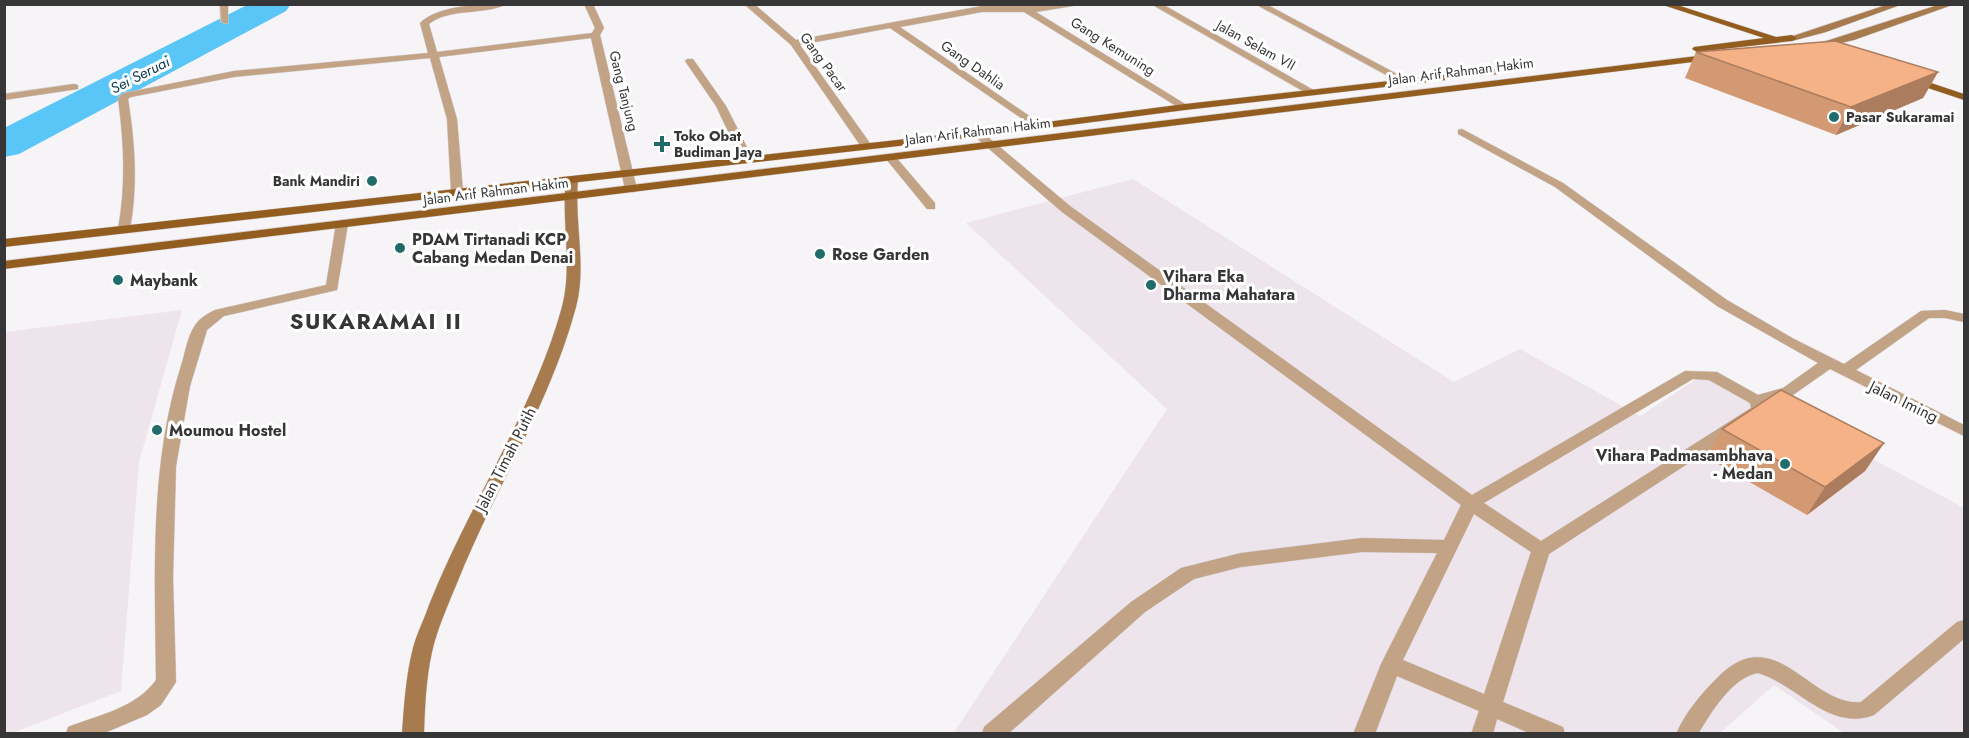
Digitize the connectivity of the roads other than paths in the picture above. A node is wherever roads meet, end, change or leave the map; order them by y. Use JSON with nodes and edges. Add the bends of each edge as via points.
{"nodes":[{"id":1,"x":224,"y":4,"type":"edge"},
{"id":2,"x":502,"y":4,"type":"edge"},
{"id":3,"x":588,"y":4,"type":"edge"},
{"id":4,"x":748,"y":4,"type":"edge"},
{"id":5,"x":942,"y":4,"type":"edge"},
{"id":6,"x":1081,"y":4,"type":"edge"},
{"id":7,"x":1155,"y":4,"type":"edge"},
{"id":8,"x":1259,"y":4,"type":"edge"},
{"id":9,"x":1664,"y":4,"type":"edge"},
{"id":10,"x":1683,"y":4,"type":"edge"},
{"id":11,"x":1899,"y":4,"type":"edge"},
{"id":12,"x":1951,"y":4,"type":"edge"},
{"id":13,"x":1026,"y":9,"type":"junction"},
{"id":14,"x":957,"y":14,"type":"junction"},
{"id":15,"x":225,"y":22,"type":"dead end"},
{"id":16,"x":893,"y":26,"type":"junction"},
{"id":17,"x":595,"y":35,"type":"junction"},
{"id":18,"x":1792,"y":38,"type":"junction"},
{"id":19,"x":1778,"y":40,"type":"junction"},
{"id":20,"x":794,"y":44,"type":"junction"},
{"id":21,"x":1810,"y":48,"type":"junction"},
{"id":22,"x":434,"y":55,"type":"junction"},
{"id":23,"x":1833,"y":55,"type":"edge"},
{"id":24,"x":690,"y":61,"type":"dead end"},
{"id":25,"x":1898,"y":75,"type":"edge"},
{"id":26,"x":1407,"y":82,"type":"junction"},
{"id":27,"x":74,"y":87,"type":"dead end"},
{"id":28,"x":1312,"y":92,"type":"junction"},
{"id":29,"x":4,"y":97,"type":"edge"},
{"id":30,"x":1965,"y":97,"type":"edge"},
{"id":31,"x":1185,"y":107,"type":"junction"},
{"id":32,"x":1037,"y":126,"type":"junction"},
{"id":33,"x":1462,"y":132,"type":"dead end"},
{"id":34,"x":978,"y":134,"type":"junction"},
{"id":35,"x":991,"y":144,"type":"junction"},
{"id":36,"x":866,"y":146,"type":"junction"},
{"id":37,"x":890,"y":157,"type":"junction"},
{"id":38,"x":747,"y":159,"type":"junction"},
{"id":39,"x":629,"y":174,"type":"junction"},
{"id":40,"x":572,"y":180,"type":"junction"},
{"id":41,"x":631,"y":189,"type":"junction"},
{"id":42,"x":457,"y":191,"type":"junction"},
{"id":43,"x":569,"y":198,"type":"junction"},
{"id":44,"x":931,"y":206,"type":"dead end"},
{"id":45,"x":342,"y":224,"type":"junction"},
{"id":46,"x":124,"y":229,"type":"junction"},
{"id":47,"x":4,"y":243,"type":"edge"},
{"id":48,"x":6,"y":267,"type":"edge"},
{"id":49,"x":1964,"y":318,"type":"edge"},
{"id":50,"x":1828,"y":363,"type":"junction"},
{"id":51,"x":1844,"y":371,"type":"junction"},
{"id":52,"x":1756,"y":400,"type":"junction"},
{"id":53,"x":1965,"y":430,"type":"edge"},
{"id":54,"x":1472,"y":503,"type":"junction"},
{"id":55,"x":1450,"y":547,"type":"junction"},
{"id":56,"x":1541,"y":550,"type":"junction"},
{"id":57,"x":1965,"y":628,"type":"edge"},
{"id":58,"x":1391,"y":664,"type":"junction"},
{"id":59,"x":1490,"y":706,"type":"junction"},
{"id":60,"x":76,"y":734,"type":"edge"},
{"id":61,"x":413,"y":734,"type":"edge"},
{"id":62,"x":992,"y":734,"type":"edge"},
{"id":63,"x":1364,"y":734,"type":"edge"},
{"id":64,"x":1482,"y":734,"type":"edge"},
{"id":65,"x":1555,"y":734,"type":"edge"},
{"id":66,"x":1686,"y":734,"type":"edge"}],
"edges":[{"from":1,"to":15,"type":"street"},
{"from":2,"to":22,"type":"street","via":[[426,20],[424,27]]},
{"from":3,"to":17,"type":"street","name":"Gang Tanjung","via":[[600,28]]},
{"from":4,"to":20,"type":"street","name":"Gang Pacar"},
{"from":5,"to":14,"type":"street"},
{"from":6,"to":13,"type":"street"},
{"from":7,"to":28,"type":"street","name":"Jalan Selam VII"},
{"from":8,"to":26,"type":"street"},
{"from":9,"to":19,"type":"main road"},
{"from":10,"to":18,"type":"main road"},
{"from":11,"to":18,"type":"main road","name":"Jalan Arif Rahman Hakim"},
{"from":12,"to":21,"type":"main road","name":"Jalan Arif Rahman Hakim"},
{"from":13,"to":14,"type":"street","via":[[982,9]]},
{"from":13,"to":31,"type":"street","name":"Gang Kemuning"},
{"from":14,"to":16,"type":"street"},
{"from":16,"to":20,"type":"street"},
{"from":16,"to":32,"type":"street","name":"Gang Dahlia"},
{"from":17,"to":22,"type":"street"},
{"from":17,"to":39,"type":"street","name":"Gang Tanjung"},
{"from":18,"to":19,"type":"main road","name":"Jalan Arif Rahman Hakim"},
{"from":18,"to":21,"type":"main road"},
{"from":19,"to":21,"type":"main road"},
{"from":19,"to":26,"type":"main road","name":"Jalan Arif Rahman Hakim"},
{"from":20,"to":36,"type":"street","name":"Gang Pacar"},
{"from":21,"to":23,"type":"main road"},
{"from":21,"to":35,"type":"main road","name":"Jalan Arif Rahman Hakim","via":[[1611,68]]},
{"from":22,"to":42,"type":"street","via":[[452,119]]},
{"from":22,"to":46,"type":"street","via":[[234,74],[128,95],[123,98],[132,175]]},
{"from":24,"to":38,"type":"street","via":[[721,106]]},
{"from":25,"to":30,"type":"main road"},
{"from":26,"to":28,"type":"main road","name":"Jalan Arif Rahman Hakim"},
{"from":27,"to":29,"type":"street"},
{"from":28,"to":31,"type":"main road","name":"Jalan Arif Rahman Hakim"},
{"from":31,"to":32,"type":"main road","name":"Jalan Arif Rahman Hakim"},
{"from":32,"to":34,"type":"main road","name":"Jalan Arif Rahman Hakim"},
{"from":33,"to":50,"type":"street","name":"Jalan Iming","via":[[1559,185],[1722,303]]},
{"from":34,"to":35,"type":"street"},
{"from":34,"to":36,"type":"main road","name":"Jalan Arif Rahman Hakim"},
{"from":35,"to":37,"type":"main road","name":"Jalan Arif Rahman Hakim"},
{"from":35,"to":54,"type":"street","via":[[1066,209]]},
{"from":36,"to":38,"type":"main road","name":"Jalan Arif Rahman Hakim"},
{"from":37,"to":41,"type":"main road","name":"Jalan Arif Rahman Hakim"},
{"from":37,"to":44,"type":"street"},
{"from":38,"to":39,"type":"main road","name":"Jalan Arif Rahman Hakim"},
{"from":39,"to":40,"type":"main road","name":"Jalan Arif Rahman Hakim"},
{"from":39,"to":41,"type":"street","name":"Gang Tanjung"},
{"from":40,"to":42,"type":"main road","name":"Jalan Arif Rahman Hakim"},
{"from":40,"to":43,"type":"main road","name":"Jalan Timah Putih"},
{"from":41,"to":43,"type":"main road","name":"Jalan Arif Rahman Hakim"},
{"from":42,"to":46,"type":"main road","name":"Jalan Arif Rahman Hakim"},
{"from":43,"to":45,"type":"main road","name":"Jalan Arif Rahman Hakim"},
{"from":43,"to":61,"type":"main road","name":"Jalan Timah Putih","via":[[574,250],[570,304],[542,385],[459,552],[423,650]]},
{"from":45,"to":48,"type":"main road","name":"Jalan Arif Rahman Hakim"},
{"from":45,"to":60,"type":"street","via":[[332,287],[220,313],[200,328],[182,386],[168,466],[166,682],[154,699],[140,709]]},
{"from":46,"to":47,"type":"main road","name":"Jalan Arif Rahman Hakim"},
{"from":49,"to":51,"type":"street","via":[[1926,314]]},
{"from":50,"to":51,"type":"street","name":"Jalan Iming"},
{"from":50,"to":52,"type":"street","via":[[1788,392]]},
{"from":51,"to":53,"type":"street","name":"Jalan Iming"},
{"from":52,"to":54,"type":"street","via":[[1712,375],[1690,374]]},
{"from":52,"to":56,"type":"street","via":[[1758,410]]},
{"from":54,"to":55,"type":"street"},
{"from":54,"to":56,"type":"street"},
{"from":55,"to":58,"type":"street"},
{"from":55,"to":62,"type":"street","via":[[1362,545],[1241,560],[1188,573],[1138,607]]},
{"from":56,"to":59,"type":"street"},
{"from":57,"to":66,"type":"street","via":[[1858,713],[1828,703],[1771,670],[1746,666],[1711,699]]},
{"from":58,"to":59,"type":"street"},
{"from":58,"to":63,"type":"street"},
{"from":59,"to":64,"type":"street"},
{"from":59,"to":65,"type":"street"}]}
